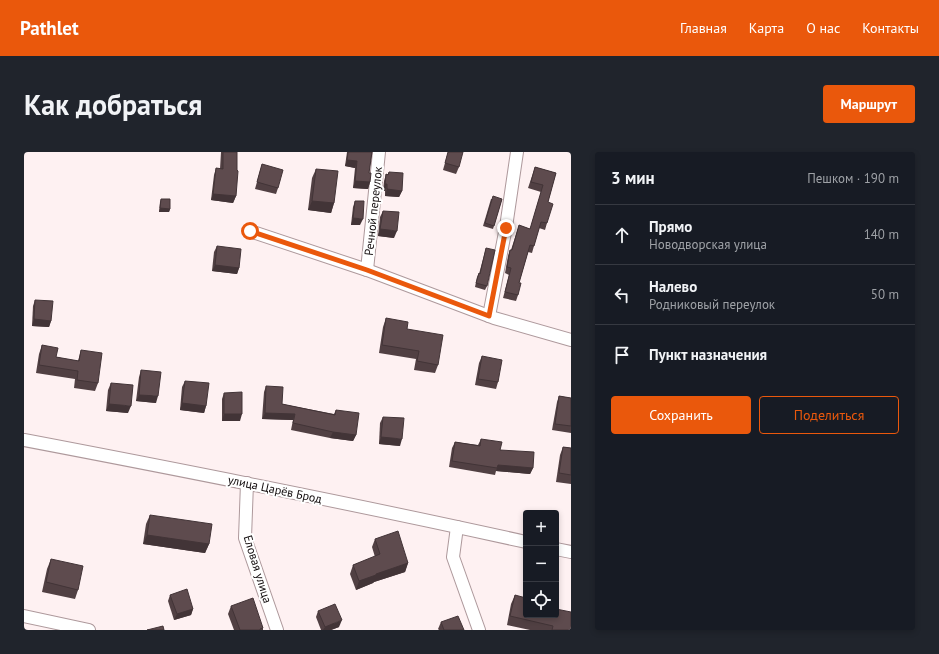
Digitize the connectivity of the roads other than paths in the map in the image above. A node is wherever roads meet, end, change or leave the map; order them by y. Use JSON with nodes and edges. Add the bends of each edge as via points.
{"nodes":[{"id":1,"x":379,"y":152,"type":"edge"},
{"id":2,"x":517,"y":152,"type":"edge"},
{"id":3,"x":250,"y":231,"type":"dead end"},
{"id":4,"x":367,"y":270,"type":"junction"},
{"id":5,"x":489,"y":316,"type":"junction"},
{"id":6,"x":571,"y":340,"type":"edge"},
{"id":7,"x":24,"y":440,"type":"edge"},
{"id":8,"x":247,"y":483,"type":"junction"},
{"id":9,"x":458,"y":527,"type":"junction"},
{"id":10,"x":523,"y":541,"type":"edge"},
{"id":11,"x":559,"y":550,"type":"edge"},
{"id":12,"x":571,"y":552,"type":"edge"},
{"id":13,"x":24,"y":616,"type":"edge"},
{"id":14,"x":89,"y":630,"type":"edge"},
{"id":15,"x":277,"y":630,"type":"edge"},
{"id":16,"x":479,"y":630,"type":"edge"}],
"edges":[{"from":1,"to":4,"type":"street","name":"Речной переулок"},
{"from":2,"to":5,"type":"street"},
{"from":3,"to":4,"type":"street"},
{"from":4,"to":5,"type":"street"},
{"from":5,"to":6,"type":"street"},
{"from":7,"to":8,"type":"street","name":"улица Царёв Брод"},
{"from":8,"to":9,"type":"street","name":"улица Царёв Брод"},
{"from":8,"to":15,"type":"street","name":"Еловая улица","via":[[245,538]]},
{"from":9,"to":10,"type":"street","name":"улица Царёв Брод"},
{"from":9,"to":16,"type":"street","via":[[453,557]]},
{"from":11,"to":12,"type":"street"},
{"from":13,"to":14,"type":"street"}]}
